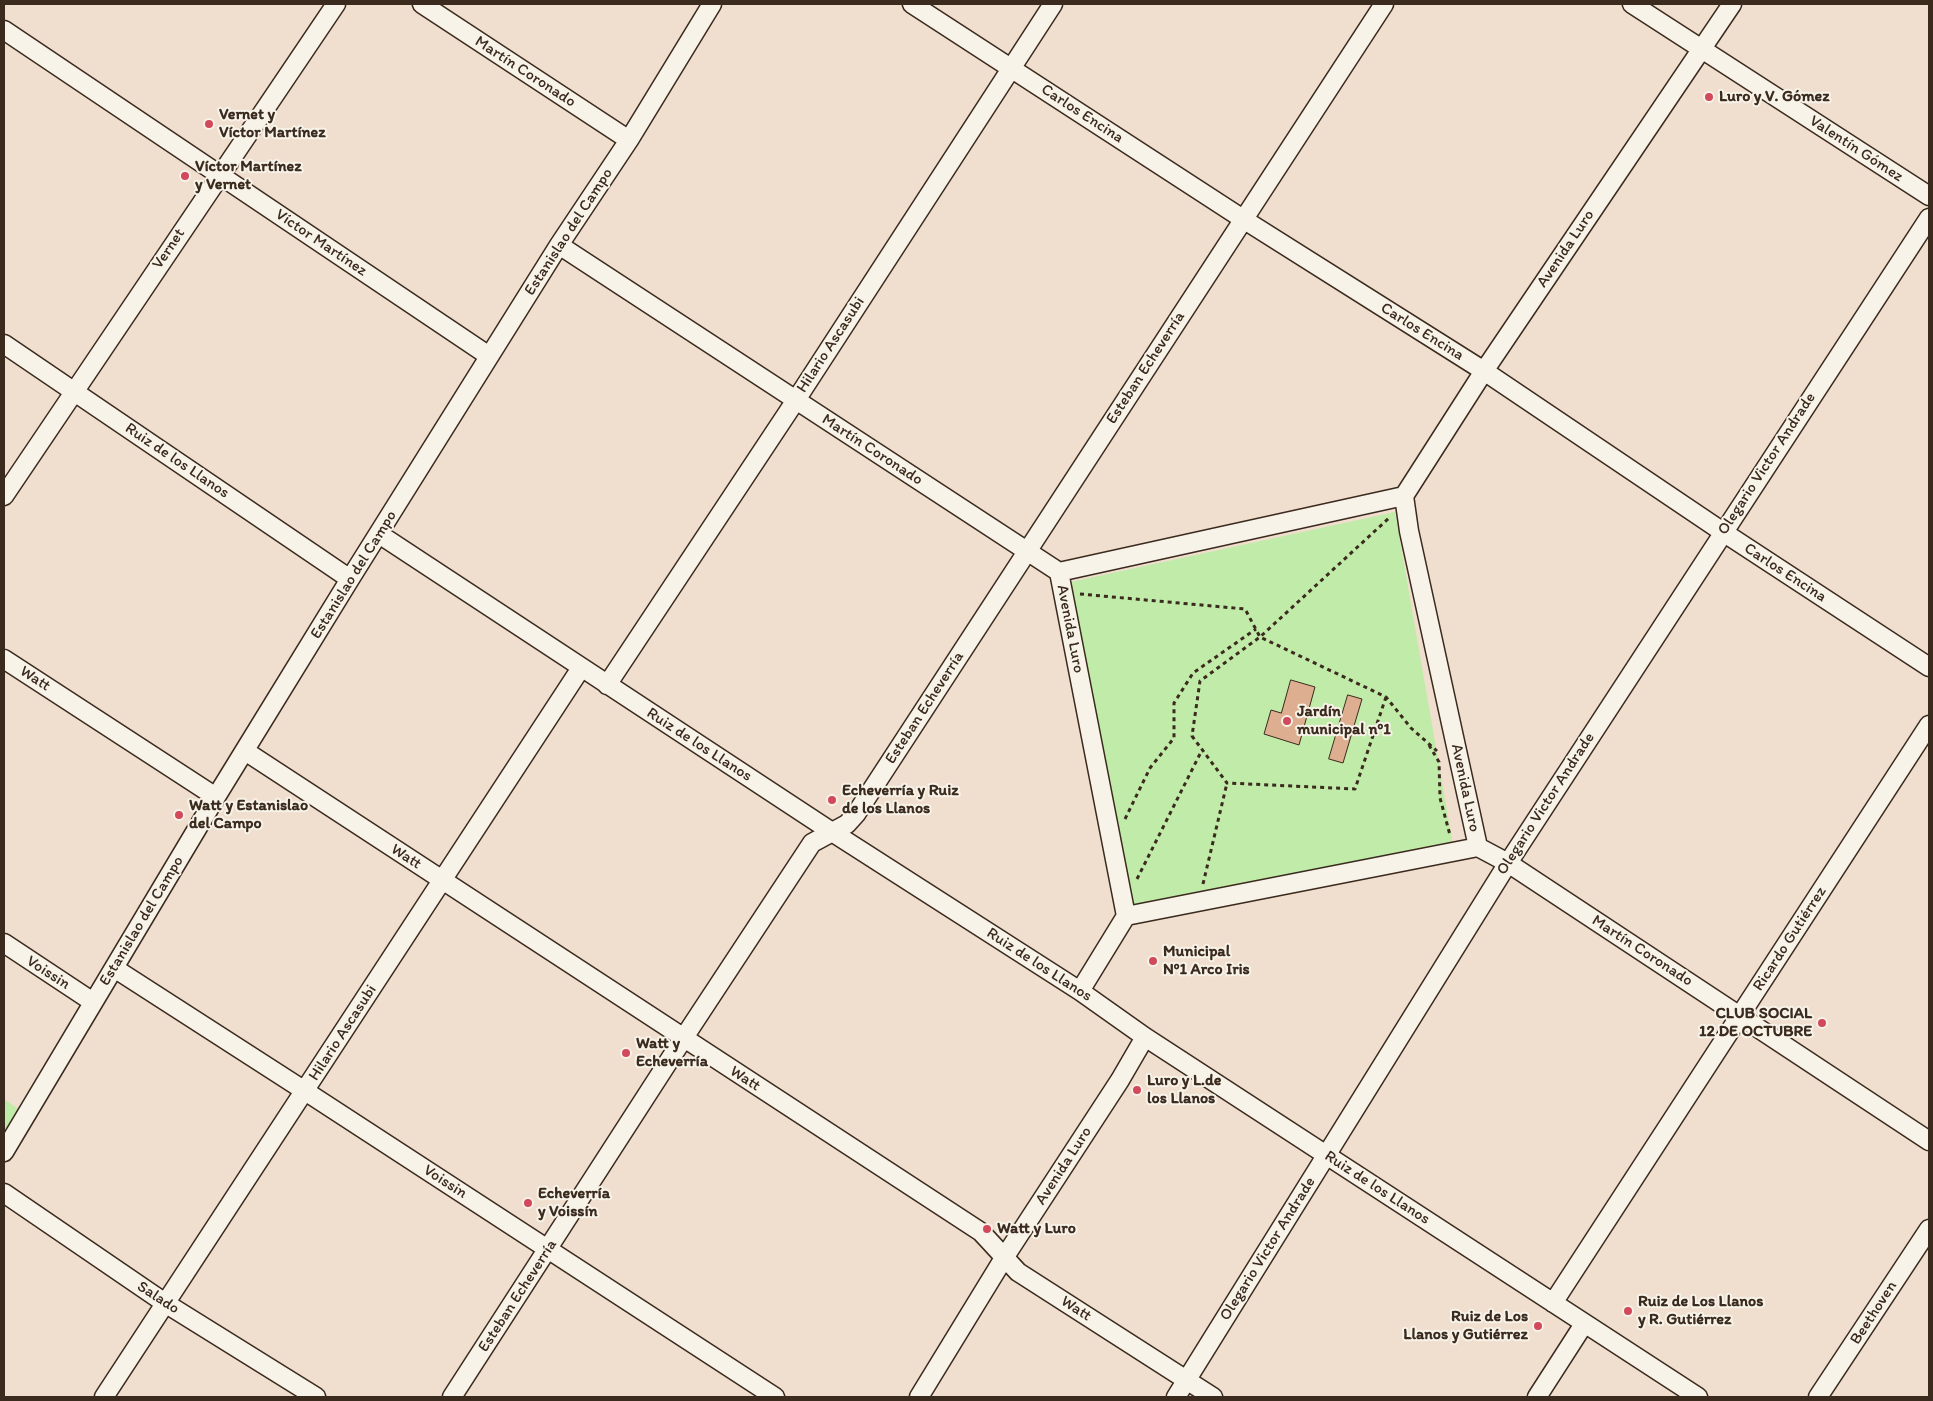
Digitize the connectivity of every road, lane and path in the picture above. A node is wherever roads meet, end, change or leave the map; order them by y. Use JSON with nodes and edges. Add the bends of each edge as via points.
{"nodes":[{"id":1,"x":336,"y":4,"type":"edge"},
{"id":2,"x":422,"y":4,"type":"edge"},
{"id":3,"x":712,"y":4,"type":"edge"},
{"id":4,"x":912,"y":4,"type":"edge"},
{"id":5,"x":1053,"y":4,"type":"edge"},
{"id":6,"x":1384,"y":4,"type":"edge"},
{"id":7,"x":1632,"y":4,"type":"edge"},
{"id":8,"x":1732,"y":4,"type":"edge"},
{"id":9,"x":4,"y":30,"type":"edge"},
{"id":10,"x":1702,"y":49,"type":"junction"},
{"id":11,"x":1011,"y":68,"type":"junction"},
{"id":12,"x":629,"y":140,"type":"junction"},
{"id":13,"x":219,"y":175,"type":"junction"},
{"id":14,"x":1929,"y":196,"type":"edge"},
{"id":15,"x":1929,"y":218,"type":"edge"},
{"id":16,"x":1243,"y":219,"type":"junction"},
{"id":17,"x":560,"y":245,"type":"junction"},
{"id":18,"x":4,"y":344,"type":"edge"},
{"id":19,"x":489,"y":356,"type":"junction"},
{"id":20,"x":1484,"y":372,"type":"junction"},
{"id":21,"x":74,"y":391,"type":"junction"},
{"id":22,"x":796,"y":400,"type":"junction"},
{"id":23,"x":4,"y":496,"type":"edge"},
{"id":24,"x":1404,"y":496,"type":"junction"},
{"id":25,"x":1386,"y":514,"type":"dead end"},
{"id":26,"x":1723,"y":532,"type":"junction"},
{"id":27,"x":379,"y":534,"type":"junction"},
{"id":28,"x":1026,"y":550,"type":"junction"},
{"id":29,"x":1059,"y":572,"type":"junction"},
{"id":30,"x":350,"y":579,"type":"junction"},
{"id":31,"x":1078,"y":594,"type":"dead end"},
{"id":32,"x":1256,"y":629,"type":"junction"},
{"id":33,"x":1260,"y":637,"type":"junction"},
{"id":34,"x":4,"y":659,"type":"edge"},
{"id":35,"x":1929,"y":667,"type":"edge"},
{"id":36,"x":581,"y":668,"type":"junction"},
{"id":37,"x":607,"y":685,"type":"junction"},
{"id":38,"x":1386,"y":697,"type":"junction"},
{"id":39,"x":1929,"y":725,"type":"edge"},
{"id":40,"x":1435,"y":741,"type":"dead end"},
{"id":41,"x":1428,"y":743,"type":"junction"},
{"id":42,"x":1202,"y":750,"type":"junction"},
{"id":43,"x":245,"y":751,"type":"junction"},
{"id":44,"x":1437,"y":751,"type":"junction"},
{"id":45,"x":1227,"y":783,"type":"junction"},
{"id":46,"x":216,"y":797,"type":"junction"},
{"id":47,"x":1122,"y":825,"type":"dead end"},
{"id":48,"x":832,"y":832,"type":"junction"},
{"id":49,"x":1478,"y":847,"type":"junction"},
{"id":50,"x":1508,"y":863,"type":"junction"},
{"id":51,"x":442,"y":881,"type":"junction"},
{"id":52,"x":1135,"y":883,"type":"dead end"},
{"id":53,"x":1203,"y":886,"type":"dead end"},
{"id":54,"x":1126,"y":916,"type":"junction"},
{"id":55,"x":4,"y":943,"type":"edge"},
{"id":56,"x":114,"y":968,"type":"junction"},
{"id":57,"x":1080,"y":991,"type":"junction"},
{"id":58,"x":93,"y":1002,"type":"junction"},
{"id":59,"x":1739,"y":1016,"type":"junction"},
{"id":60,"x":1145,"y":1037,"type":"junction"},
{"id":61,"x":683,"y":1039,"type":"junction"},
{"id":62,"x":305,"y":1091,"type":"junction"},
{"id":63,"x":1929,"y":1141,"type":"edge"},
{"id":64,"x":4,"y":1152,"type":"edge"},
{"id":65,"x":1326,"y":1154,"type":"junction"},
{"id":66,"x":4,"y":1194,"type":"edge"},
{"id":67,"x":1929,"y":1229,"type":"edge"},
{"id":68,"x":548,"y":1250,"type":"junction"},
{"id":69,"x":1004,"y":1258,"type":"junction"},
{"id":70,"x":165,"y":1303,"type":"junction"},
{"id":71,"x":1552,"y":1303,"type":"junction"},
{"id":72,"x":1584,"y":1324,"type":"junction"},
{"id":73,"x":1187,"y":1380,"type":"junction"},
{"id":74,"x":104,"y":1397,"type":"edge"},
{"id":75,"x":316,"y":1397,"type":"edge"},
{"id":76,"x":452,"y":1397,"type":"edge"},
{"id":77,"x":775,"y":1397,"type":"edge"},
{"id":78,"x":919,"y":1397,"type":"edge"},
{"id":79,"x":1176,"y":1397,"type":"edge"},
{"id":80,"x":1213,"y":1397,"type":"edge"},
{"id":81,"x":1536,"y":1397,"type":"edge"},
{"id":82,"x":1698,"y":1397,"type":"edge"},
{"id":83,"x":1818,"y":1397,"type":"edge"}],
"edges":[{"from":1,"to":13,"type":"street","name":"Vernet"},
{"from":2,"to":12,"type":"street","name":"Martín Coronado"},
{"from":3,"to":12,"type":"street","name":"Estanislao del Campo"},
{"from":4,"to":11,"type":"street","name":"Carlos Encina"},
{"from":5,"to":11,"type":"street","name":"Hilario Ascasubi"},
{"from":6,"to":16,"type":"street","name":"Esteban Echeverría"},
{"from":7,"to":10,"type":"street","name":"Valentín Gómez"},
{"from":8,"to":10,"type":"street","name":"Avenida Luro"},
{"from":9,"to":13,"type":"street","name":"Víctor Martínez"},
{"from":10,"to":14,"type":"street","name":"Valentín Gómez"},
{"from":10,"to":20,"type":"street","name":"Avenida Luro"},
{"from":11,"to":16,"type":"street","name":"Carlos Encina"},
{"from":11,"to":22,"type":"street","name":"Hilario Ascasubi"},
{"from":12,"to":17,"type":"street","name":"Estanislao del Campo"},
{"from":13,"to":19,"type":"street","name":"Víctor Martínez"},
{"from":13,"to":21,"type":"street","name":"Vernet"},
{"from":15,"to":26,"type":"street","name":"Olegario Victor Andrade"},
{"from":16,"to":20,"type":"street","name":"Carlos Encina"},
{"from":16,"to":28,"type":"street","name":"Esteban Echeverría"},
{"from":17,"to":19,"type":"street","name":"Estanislao del Campo"},
{"from":17,"to":22,"type":"street","name":"Martín Coronado"},
{"from":18,"to":21,"type":"street","name":"Ruiz de los Llanos"},
{"from":19,"to":27,"type":"street","name":"Estanislao del Campo"},
{"from":20,"to":24,"type":"street","name":"Avenida Luro"},
{"from":20,"to":26,"type":"street","name":"Carlos Encina"},
{"from":21,"to":23,"type":"street","name":"Vernet"},
{"from":21,"to":30,"type":"street","name":"Ruiz de los Llanos"},
{"from":22,"to":28,"type":"street","name":"Martín Coronado"},
{"from":22,"to":37,"type":"street","name":"Hilario Ascasubi"},
{"from":24,"to":29,"type":"street","name":"Avenida Luro"},
{"from":24,"to":49,"type":"street","name":"Avenida Luro"},
{"from":25,"to":33,"type":"path","via":[[1395,512]]},
{"from":26,"to":35,"type":"street","name":"Carlos Encina"},
{"from":26,"to":50,"type":"street","name":"Olegario Victor Andrade"},
{"from":27,"to":30,"type":"street","name":"Estanislao del Campo"},
{"from":27,"to":36,"type":"street","name":"Ruiz de los Llanos"},
{"from":28,"to":29,"type":"street","name":"Martín Coronado"},
{"from":28,"to":48,"type":"street","name":"Esteban Echeverría","via":[[856,814],[847,824]]},
{"from":29,"to":54,"type":"street","name":"Avenida Luro"},
{"from":30,"to":43,"type":"street","name":"Estanislao del Campo"},
{"from":31,"to":32,"type":"path","via":[[1246,609]]},
{"from":32,"to":33,"type":"path"},
{"from":32,"to":47,"type":"path","via":[[1193,673],[1174,703],[1174,738],[1150,768]]},
{"from":33,"to":38,"type":"path"},
{"from":33,"to":42,"type":"path","via":[[1200,682],[1192,736]]},
{"from":34,"to":46,"type":"street","name":"Watt"},
{"from":36,"to":37,"type":"street","name":"Ruiz de los Llanos"},
{"from":36,"to":51,"type":"street","name":"Hilario Ascasubi"},
{"from":37,"to":48,"type":"street","name":"Ruiz de los Llanos"},
{"from":38,"to":41,"type":"path"},
{"from":38,"to":45,"type":"path","via":[[1356,789]]},
{"from":39,"to":59,"type":"street","name":"Ricardo Gutiérrez"},
{"from":40,"to":44,"type":"path"},
{"from":41,"to":44,"type":"path"},
{"from":41,"to":44,"type":"path","via":[[1438,762],[1440,798],[1451,837]]},
{"from":42,"to":45,"type":"path"},
{"from":42,"to":52,"type":"path"},
{"from":43,"to":46,"type":"street","name":"Estanislao del Campo"},
{"from":43,"to":51,"type":"street","name":"Watt"},
{"from":45,"to":53,"type":"path"},
{"from":46,"to":56,"type":"street","name":"Estanislao del Campo"},
{"from":48,"to":57,"type":"street","name":"Ruiz de los Llanos"},
{"from":48,"to":61,"type":"street","name":"Esteban Echeverría","via":[[812,843]]},
{"from":49,"to":50,"type":"street","name":"Martín Coronado"},
{"from":49,"to":54,"type":"street","name":"Avenida Luro"},
{"from":50,"to":59,"type":"street","name":"Martín Coronado"},
{"from":50,"to":65,"type":"street","name":"Olegario Victor Andrade"},
{"from":51,"to":61,"type":"street","name":"Watt"},
{"from":51,"to":62,"type":"street","name":"Hilario Ascasubi"},
{"from":54,"to":57,"type":"street"},
{"from":55,"to":58,"type":"street","name":"Voissin"},
{"from":56,"to":58,"type":"street","name":"Estanislao del Campo"},
{"from":56,"to":62,"type":"street","name":"Voissin"},
{"from":57,"to":60,"type":"street","name":"Ruiz de los Llanos"},
{"from":58,"to":64,"type":"street","name":"Estanislao del Campo"},
{"from":59,"to":63,"type":"street","name":"Martín Coronado"},
{"from":59,"to":71,"type":"street","name":"Ricardo Gutiérrez"},
{"from":60,"to":65,"type":"street","name":"Ruiz de los Llanos"},
{"from":60,"to":69,"type":"street","name":"Avenida Luro"},
{"from":61,"to":68,"type":"street","name":"Esteban Echeverría"},
{"from":61,"to":69,"type":"street","name":"Watt","via":[[981,1232]]},
{"from":62,"to":68,"type":"street","name":"Voissin"},
{"from":62,"to":70,"type":"street","name":"Hilario Ascasubi"},
{"from":65,"to":71,"type":"street","name":"Ruiz de los Llanos"},
{"from":65,"to":73,"type":"street","name":"Olegario Victor Andrade"},
{"from":66,"to":70,"type":"street","name":"Salado"},
{"from":67,"to":83,"type":"street","name":"Beethoven"},
{"from":68,"to":76,"type":"street","name":"Esteban Echeverría"},
{"from":68,"to":77,"type":"street","name":"Voissin"},
{"from":69,"to":73,"type":"street","name":"Watt","via":[[1018,1272]]},
{"from":69,"to":78,"type":"street","name":"Avenida Luro"},
{"from":70,"to":74,"type":"street","name":"Hilario Ascasubi"},
{"from":70,"to":75,"type":"street","name":"Salado"},
{"from":71,"to":72,"type":"street","name":"Ruiz de los Llanos"},
{"from":72,"to":81,"type":"street"},
{"from":72,"to":82,"type":"street","name":"Ruiz de los Llanos"},
{"from":73,"to":79,"type":"street","name":"Olegario Victor Andrade"},
{"from":73,"to":80,"type":"street","name":"Watt"}]}
